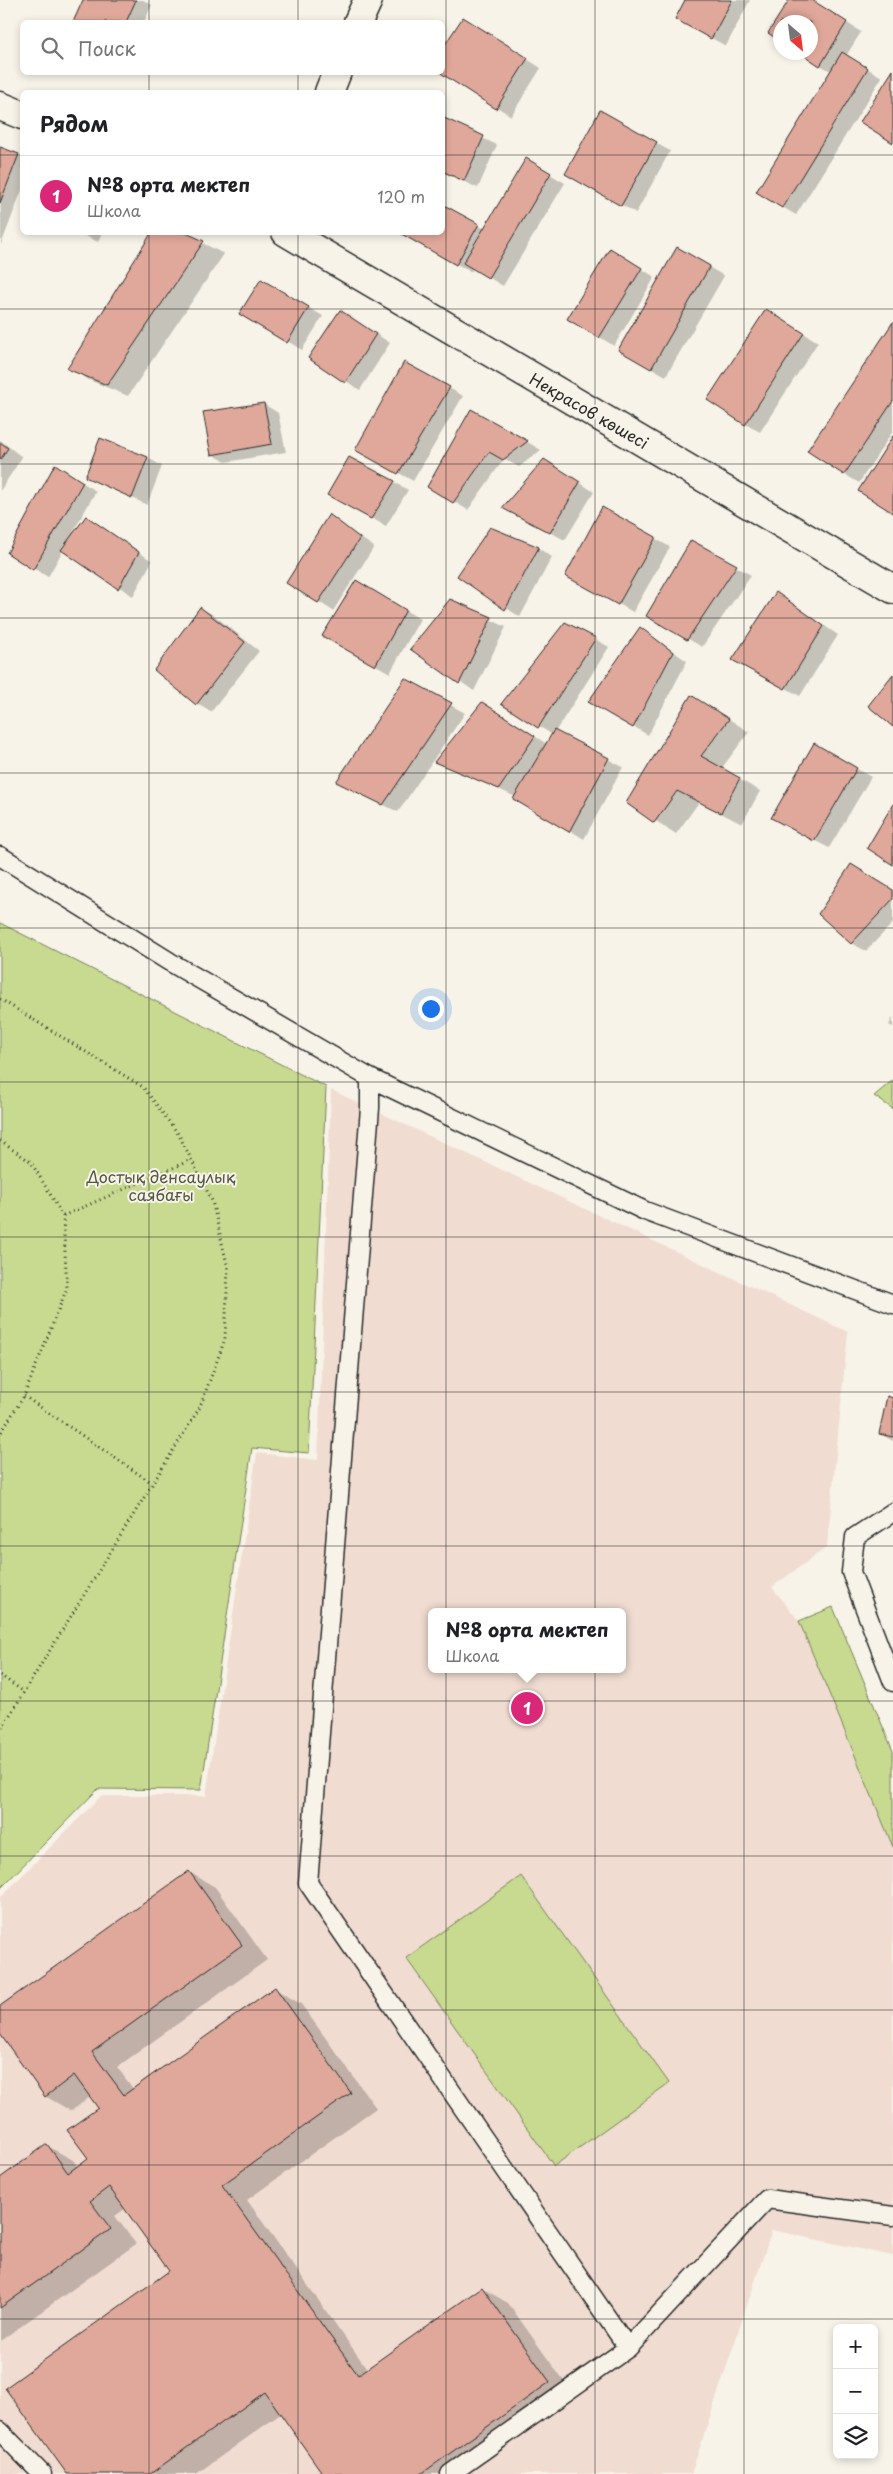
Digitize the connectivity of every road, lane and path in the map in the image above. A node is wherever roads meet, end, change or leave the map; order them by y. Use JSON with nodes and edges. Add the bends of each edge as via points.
{"nodes":[{"id":1,"x":368,"y":0,"type":"edge"},
{"id":2,"x":359,"y":20,"type":"edge"},
{"id":3,"x":336,"y":75,"type":"edge"},
{"id":4,"x":330,"y":90,"type":"edge"},
{"id":5,"x":0,"y":106,"type":"edge"},
{"id":6,"x":20,"y":115,"type":"edge"},
{"id":7,"x":291,"y":235,"type":"edge"},
{"id":8,"x":893,"y":589,"type":"edge"},
{"id":9,"x":0,"y":856,"type":"edge"},
{"id":10,"x":0,"y":999,"type":"edge"},
{"id":11,"x":370,"y":1078,"type":"junction"},
{"id":12,"x":0,"y":1141,"type":"edge"},
{"id":13,"x":191,"y":1160,"type":"junction"},
{"id":14,"x":63,"y":1216,"type":"junction"},
{"id":15,"x":893,"y":1304,"type":"edge"},
{"id":16,"x":24,"y":1396,"type":"junction"},
{"id":17,"x":0,"y":1434,"type":"edge"},
{"id":18,"x":152,"y":1483,"type":"junction"},
{"id":19,"x":893,"y":1512,"type":"edge"},
{"id":20,"x":0,"y":1675,"type":"edge"},
{"id":21,"x":893,"y":1682,"type":"edge"},
{"id":22,"x":24,"y":1692,"type":"junction"},
{"id":23,"x":0,"y":1731,"type":"edge"},
{"id":24,"x":893,"y":2216,"type":"edge"},
{"id":25,"x":628,"y":2348,"type":"junction"},
{"id":26,"x":0,"y":2431,"type":"edge"},
{"id":27,"x":42,"y":2474,"type":"edge"},
{"id":28,"x":450,"y":2474,"type":"edge"}],
"edges":[{"from":1,"to":2,"type":"main road"},
{"from":3,"to":4,"type":"main road"},
{"from":5,"to":6,"type":"main road"},
{"from":7,"to":8,"type":"main road","name":"Некрасов көшесі"},
{"from":9,"to":11,"type":"lane","via":[[170,962]]},
{"from":10,"to":13,"type":"path","via":[[143,1087],[179,1136]]},
{"from":11,"to":15,"type":"lane","via":[[645,1211]]},
{"from":11,"to":25,"type":"lane","via":[[308,1883]]},
{"from":12,"to":14,"type":"path","via":[[30,1162]]},
{"from":13,"to":14,"type":"path"},
{"from":13,"to":18,"type":"path","via":[[212,1200],[228,1268],[225,1339],[200,1407]]},
{"from":14,"to":16,"type":"path","via":[[67,1288]]},
{"from":16,"to":17,"type":"path"},
{"from":16,"to":18,"type":"path"},
{"from":18,"to":22,"type":"path"},
{"from":19,"to":21,"type":"lane","via":[[855,1537],[851,1572]]},
{"from":20,"to":22,"type":"path"},
{"from":22,"to":23,"type":"path"},
{"from":24,"to":25,"type":"lane","via":[[767,2198]]},
{"from":25,"to":28,"type":"lane"},
{"from":26,"to":27,"type":"lane"}]}
